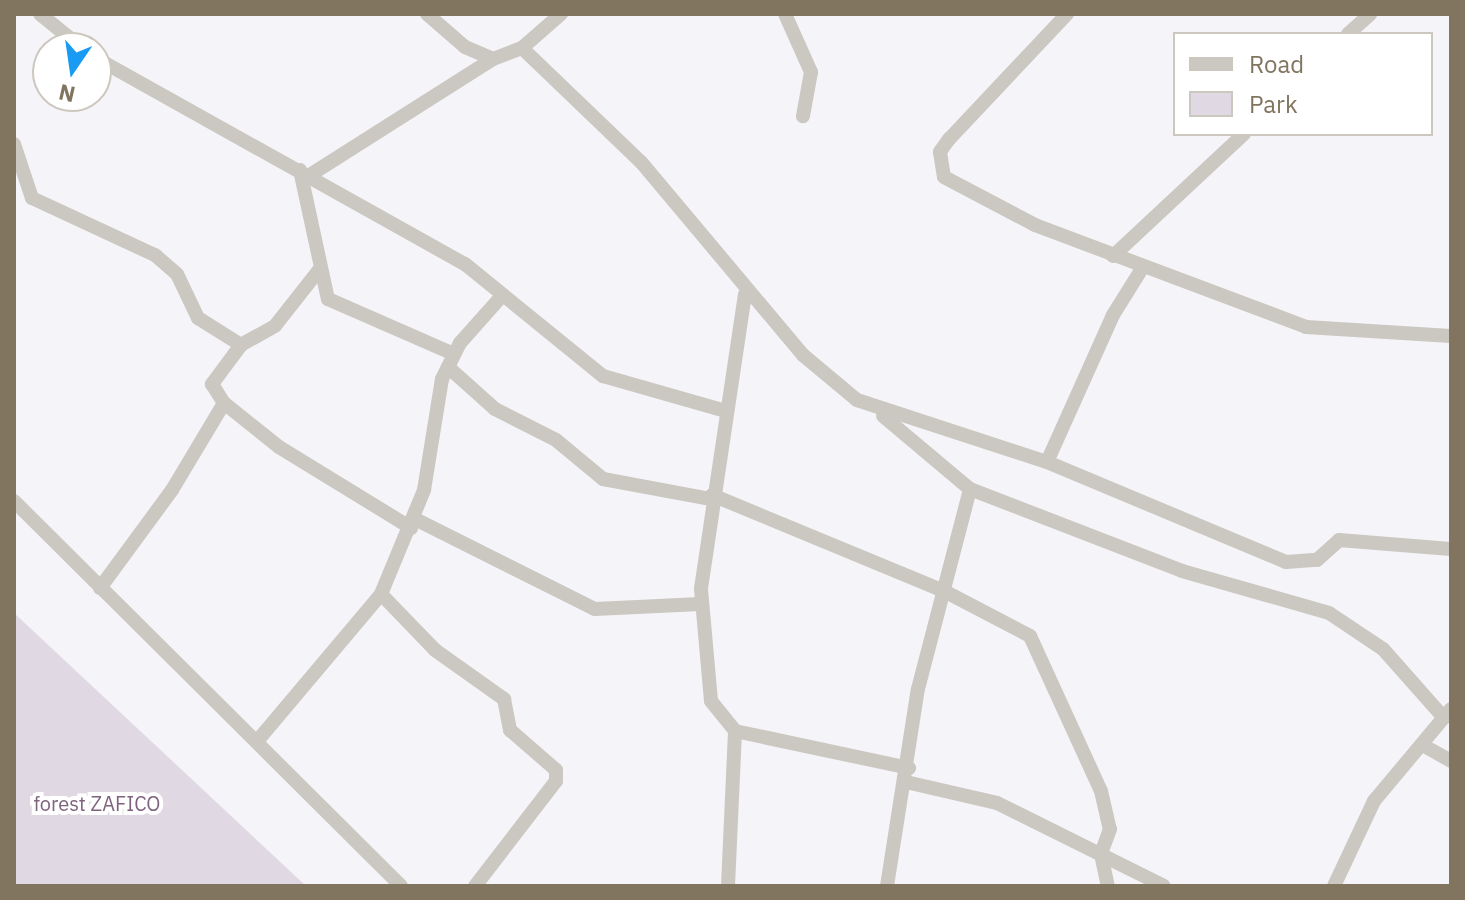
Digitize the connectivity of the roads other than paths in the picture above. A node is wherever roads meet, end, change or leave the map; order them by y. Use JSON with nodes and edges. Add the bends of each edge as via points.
{"nodes":[{"id":1,"x":40,"y":14,"type":"edge"},
{"id":2,"x":427,"y":14,"type":"edge"},
{"id":3,"x":561,"y":14,"type":"edge"},
{"id":4,"x":785,"y":14,"type":"edge"},
{"id":5,"x":1067,"y":14,"type":"edge"},
{"id":6,"x":1370,"y":14,"type":"edge"},
{"id":7,"x":62,"y":32,"type":"edge"},
{"id":8,"x":1350,"y":32,"type":"edge"},
{"id":9,"x":522,"y":48,"type":"junction"},
{"id":10,"x":493,"y":59,"type":"junction"},
{"id":11,"x":112,"y":67,"type":"edge"},
{"id":12,"x":803,"y":116,"type":"dead end"},
{"id":13,"x":1242,"y":136,"type":"edge"},
{"id":14,"x":14,"y":144,"type":"edge"},
{"id":15,"x":305,"y":173,"type":"junction"},
{"id":16,"x":1113,"y":256,"type":"junction"},
{"id":17,"x":1143,"y":267,"type":"junction"},
{"id":18,"x":319,"y":270,"type":"junction"},
{"id":19,"x":745,"y":294,"type":"junction"},
{"id":20,"x":501,"y":297,"type":"junction"},
{"id":21,"x":1451,"y":336,"type":"edge"},
{"id":22,"x":241,"y":345,"type":"junction"},
{"id":23,"x":451,"y":360,"type":"junction"},
{"id":24,"x":224,"y":403,"type":"junction"},
{"id":25,"x":722,"y":410,"type":"junction"},
{"id":26,"x":880,"y":413,"type":"junction"},
{"id":27,"x":1047,"y":462,"type":"junction"},
{"id":28,"x":970,"y":489,"type":"junction"},
{"id":29,"x":711,"y":497,"type":"junction"},
{"id":30,"x":14,"y":501,"type":"edge"},
{"id":31,"x":413,"y":523,"type":"junction"},
{"id":32,"x":1451,"y":549,"type":"edge"},
{"id":33,"x":100,"y":588,"type":"junction"},
{"id":34,"x":944,"y":591,"type":"junction"},
{"id":35,"x":381,"y":594,"type":"junction"},
{"id":36,"x":700,"y":604,"type":"junction"},
{"id":37,"x":1448,"y":713,"type":"edge"},
{"id":38,"x":735,"y":731,"type":"junction"},
{"id":39,"x":259,"y":739,"type":"junction"},
{"id":40,"x":1426,"y":747,"type":"junction"},
{"id":41,"x":1451,"y":761,"type":"edge"},
{"id":42,"x":908,"y":775,"type":"junction"},
{"id":43,"x":1101,"y":854,"type":"junction"},
{"id":44,"x":401,"y":886,"type":"edge"},
{"id":45,"x":475,"y":886,"type":"edge"},
{"id":46,"x":728,"y":886,"type":"edge"},
{"id":47,"x":887,"y":886,"type":"edge"},
{"id":48,"x":1108,"y":886,"type":"edge"},
{"id":49,"x":1164,"y":886,"type":"edge"},
{"id":50,"x":1334,"y":886,"type":"edge"}],
"edges":[{"from":1,"to":7,"type":"street"},
{"from":2,"to":10,"type":"street","via":[[465,47]]},
{"from":3,"to":9,"type":"street"},
{"from":4,"to":12,"type":"street","via":[[811,72]]},
{"from":5,"to":16,"type":"street","via":[[963,121],[940,152],[939,167],[977,199]]},
{"from":6,"to":8,"type":"street"},
{"from":9,"to":10,"type":"street"},
{"from":9,"to":19,"type":"street","via":[[641,162]]},
{"from":10,"to":15,"type":"street"},
{"from":11,"to":15,"type":"street"},
{"from":13,"to":16,"type":"street"},
{"from":14,"to":22,"type":"street","via":[[32,198],[155,255],[177,274],[198,318]]},
{"from":15,"to":18,"type":"street"},
{"from":15,"to":20,"type":"street","via":[[465,264]]},
{"from":16,"to":17,"type":"street"},
{"from":17,"to":21,"type":"street","via":[[1306,327]]},
{"from":17,"to":27,"type":"street","via":[[1113,315]]},
{"from":18,"to":22,"type":"street","via":[[275,326]]},
{"from":18,"to":23,"type":"street","via":[[338,306]]},
{"from":19,"to":25,"type":"street"},
{"from":19,"to":26,"type":"street","via":[[836,386]]},
{"from":20,"to":23,"type":"street"},
{"from":20,"to":25,"type":"street","via":[[603,376]]},
{"from":22,"to":24,"type":"street","via":[[214,377]]},
{"from":23,"to":29,"type":"street","via":[[495,409],[556,440],[603,479]]},
{"from":23,"to":31,"type":"street"},
{"from":24,"to":31,"type":"street","via":[[305,464]]},
{"from":24,"to":33,"type":"street","via":[[172,490]]},
{"from":25,"to":29,"type":"street"},
{"from":26,"to":27,"type":"street"},
{"from":26,"to":28,"type":"street"},
{"from":27,"to":32,"type":"street","via":[[1286,562],[1317,560],[1339,540]]},
{"from":28,"to":34,"type":"street"},
{"from":28,"to":37,"type":"street","via":[[1182,571],[1329,613],[1383,649]]},
{"from":29,"to":34,"type":"street"},
{"from":29,"to":36,"type":"street"},
{"from":30,"to":33,"type":"street"},
{"from":31,"to":35,"type":"street"},
{"from":31,"to":36,"type":"street","via":[[595,609]]},
{"from":33,"to":39,"type":"street"},
{"from":34,"to":42,"type":"street","via":[[918,689]]},
{"from":34,"to":43,"type":"street","via":[[1012,622],[1040,648],[1101,791],[1110,836]]},
{"from":35,"to":39,"type":"street"},
{"from":35,"to":45,"type":"street","via":[[435,650],[504,699],[510,730],[556,770],[556,781]]},
{"from":36,"to":38,"type":"street","via":[[711,701]]},
{"from":37,"to":40,"type":"street"},
{"from":38,"to":42,"type":"street"},
{"from":38,"to":46,"type":"street"},
{"from":39,"to":44,"type":"street"},
{"from":40,"to":41,"type":"street"},
{"from":40,"to":50,"type":"street","via":[[1374,801]]},
{"from":42,"to":43,"type":"street","via":[[997,803]]},
{"from":42,"to":47,"type":"street"},
{"from":43,"to":48,"type":"street"},
{"from":43,"to":49,"type":"street"}]}
